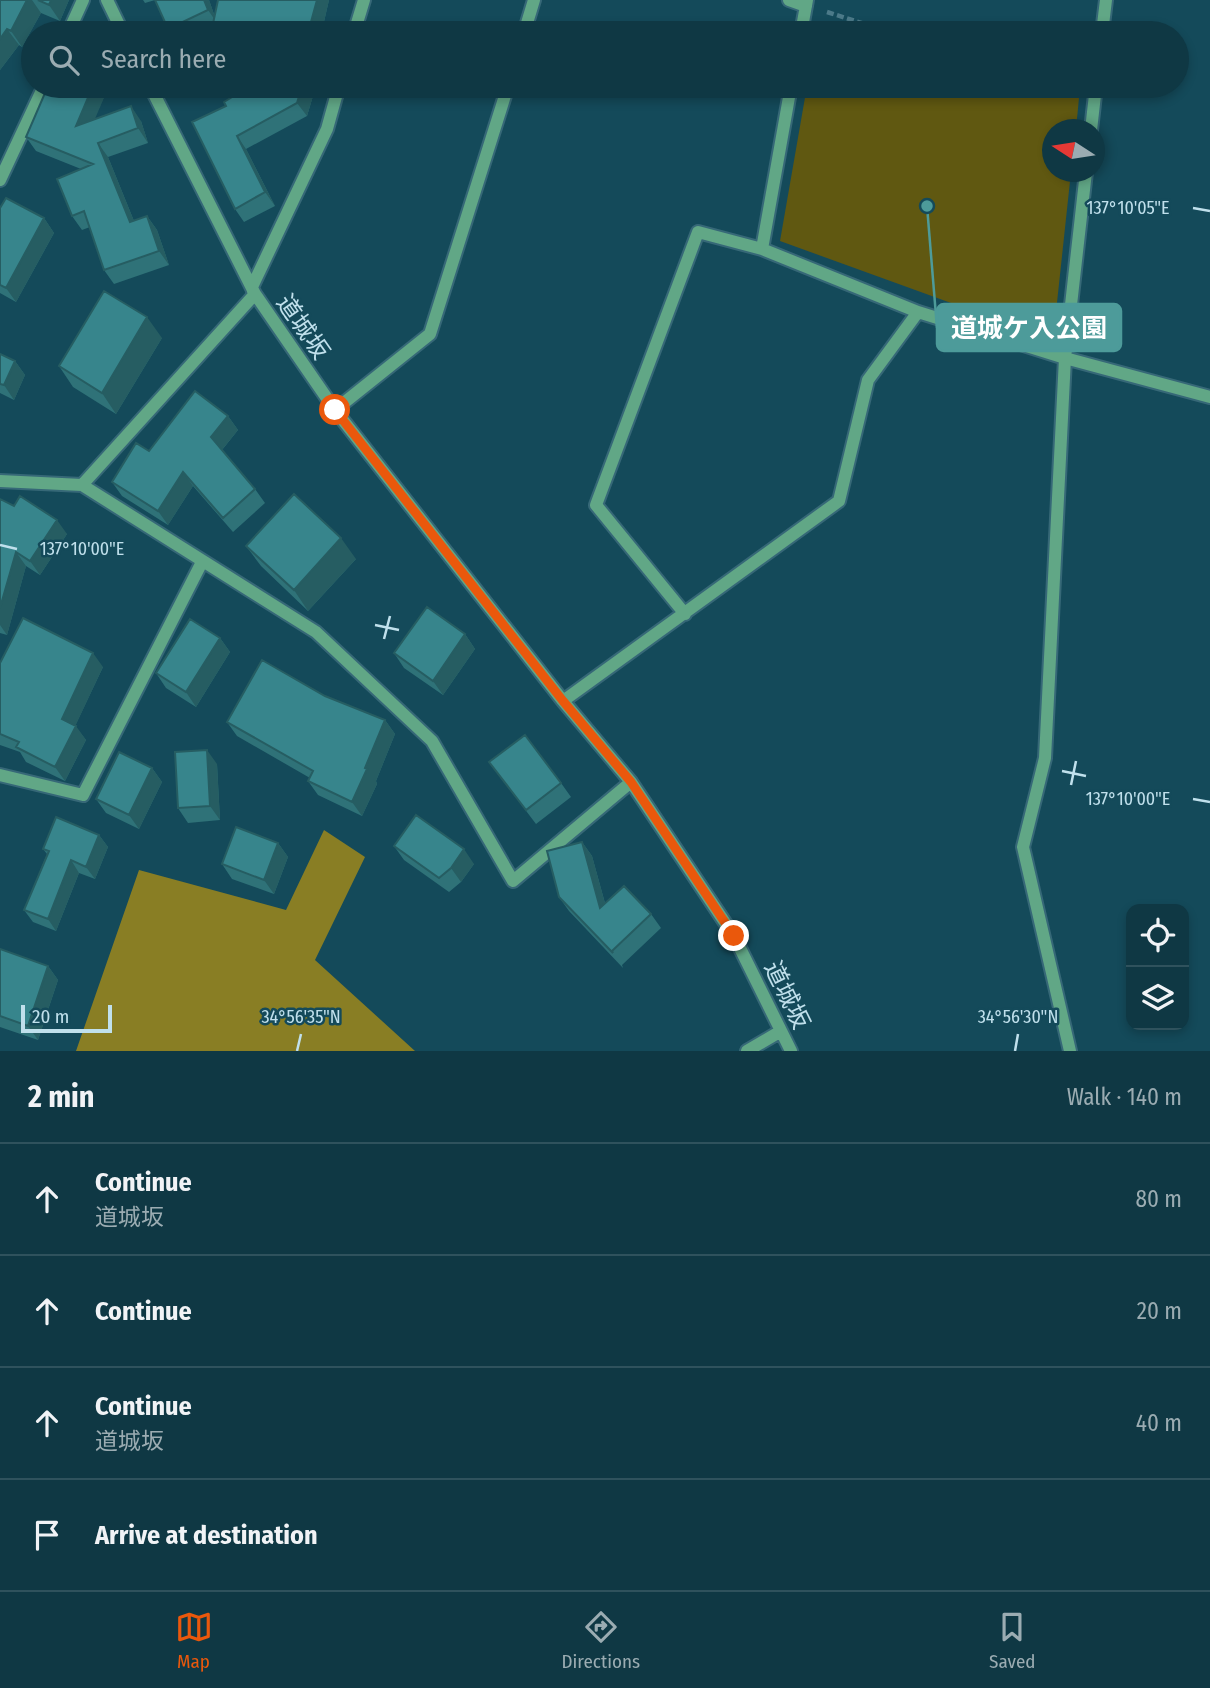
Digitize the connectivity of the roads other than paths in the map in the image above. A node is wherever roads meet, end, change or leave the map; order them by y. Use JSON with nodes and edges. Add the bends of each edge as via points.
{"nodes":[{"id":1,"x":83,"y":0,"type":"edge"},
{"id":2,"x":107,"y":0,"type":"edge"},
{"id":3,"x":364,"y":0,"type":"edge"},
{"id":4,"x":534,"y":0,"type":"edge"},
{"id":5,"x":789,"y":0,"type":"edge"},
{"id":6,"x":1106,"y":0,"type":"edge"},
{"id":7,"x":806,"y":3,"type":"edge"},
{"id":8,"x":73,"y":21,"type":"edge"},
{"id":9,"x":117,"y":21,"type":"edge"},
{"id":10,"x":358,"y":21,"type":"edge"},
{"id":11,"x":528,"y":21,"type":"edge"},
{"id":12,"x":803,"y":21,"type":"edge"},
{"id":13,"x":1103,"y":21,"type":"edge"},
{"id":14,"x":38,"y":98,"type":"edge"},
{"id":15,"x":156,"y":98,"type":"edge"},
{"id":16,"x":336,"y":98,"type":"edge"},
{"id":17,"x":504,"y":98,"type":"edge"},
{"id":18,"x":789,"y":98,"type":"edge"},
{"id":19,"x":1095,"y":98,"type":"edge"},
{"id":20,"x":1092,"y":119,"type":"edge"},
{"id":21,"x":0,"y":180,"type":"edge"},
{"id":22,"x":1085,"y":182,"type":"edge"},
{"id":23,"x":762,"y":249,"type":"junction"},
{"id":24,"x":253,"y":290,"type":"junction"},
{"id":25,"x":918,"y":312,"type":"junction"},
{"id":26,"x":1065,"y":358,"type":"junction"},
{"id":27,"x":1210,"y":397,"type":"edge"},
{"id":28,"x":335,"y":410,"type":"junction"},
{"id":29,"x":0,"y":481,"type":"edge"},
{"id":30,"x":82,"y":485,"type":"junction"},
{"id":31,"x":202,"y":562,"type":"junction"},
{"id":32,"x":685,"y":614,"type":"junction"},
{"id":33,"x":563,"y":701,"type":"junction"},
{"id":34,"x":0,"y":775,"type":"edge"},
{"id":35,"x":631,"y":782,"type":"junction"},
{"id":36,"x":781,"y":1031,"type":"junction"},
{"id":37,"x":747,"y":1051,"type":"edge"},
{"id":38,"x":791,"y":1051,"type":"edge"},
{"id":39,"x":1070,"y":1051,"type":"edge"}],
"edges":[{"from":1,"to":8,"type":"street"},
{"from":2,"to":9,"type":"street"},
{"from":3,"to":10,"type":"street"},
{"from":4,"to":11,"type":"street"},
{"from":5,"to":7,"type":"street"},
{"from":6,"to":13,"type":"street"},
{"from":7,"to":12,"type":"street"},
{"from":14,"to":21,"type":"street"},
{"from":15,"to":24,"type":"street","name":"道城坂"},
{"from":16,"to":24,"type":"street","via":[[327,129]]},
{"from":17,"to":28,"type":"street","via":[[430,334]]},
{"from":18,"to":23,"type":"street"},
{"from":19,"to":20,"type":"street"},
{"from":22,"to":26,"type":"street"},
{"from":23,"to":25,"type":"street"},
{"from":23,"to":32,"type":"street","via":[[698,232],[596,505]]},
{"from":24,"to":28,"type":"street","name":"道城坂"},
{"from":24,"to":30,"type":"street"},
{"from":25,"to":26,"type":"street"},
{"from":25,"to":32,"type":"street","via":[[868,380],[839,501]]},
{"from":26,"to":27,"type":"street"},
{"from":26,"to":39,"type":"street","via":[[1045,758],[1023,847]]},
{"from":28,"to":33,"type":"street","name":"道城坂"},
{"from":29,"to":30,"type":"street"},
{"from":30,"to":31,"type":"street"},
{"from":31,"to":34,"type":"street","via":[[83,795]]},
{"from":31,"to":35,"type":"street","via":[[316,632],[432,741],[513,881]]},
{"from":32,"to":33,"type":"street"},
{"from":33,"to":35,"type":"street","name":"道城坂"},
{"from":35,"to":36,"type":"street","name":"道城坂","via":[[734,936]]},
{"from":36,"to":37,"type":"street"},
{"from":36,"to":38,"type":"street","name":"道城坂"}]}
